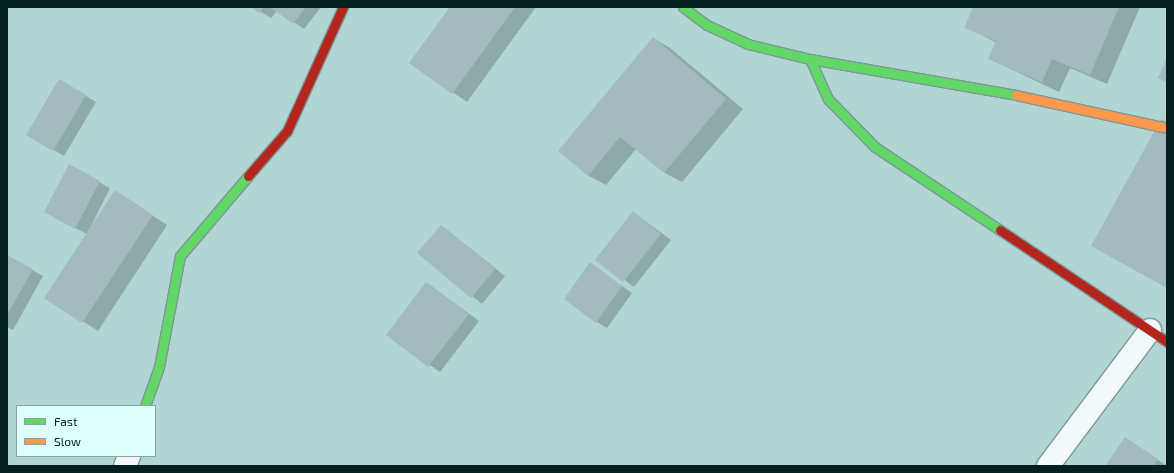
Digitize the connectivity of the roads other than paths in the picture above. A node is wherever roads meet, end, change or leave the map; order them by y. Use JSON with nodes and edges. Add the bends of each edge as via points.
{"nodes":[{"id":1,"x":343,"y":7,"type":"edge"},
{"id":2,"x":683,"y":7,"type":"edge"},
{"id":3,"x":810,"y":59,"type":"junction"},
{"id":4,"x":1167,"y":128,"type":"edge"},
{"id":5,"x":1158,"y":336,"type":"edge"},
{"id":6,"x":146,"y":405,"type":"edge"},
{"id":7,"x":1048,"y":466,"type":"edge"}],
"edges":[{"from":1,"to":6,"type":"street","via":[[287,130],[180,256],[158,367]]},
{"from":2,"to":3,"type":"street","via":[[707,25],[748,44]]},
{"from":3,"to":4,"type":"street","via":[[1020,96]]},
{"from":3,"to":5,"type":"street","via":[[828,99],[875,147]]},
{"from":5,"to":7,"type":"street"}]}
